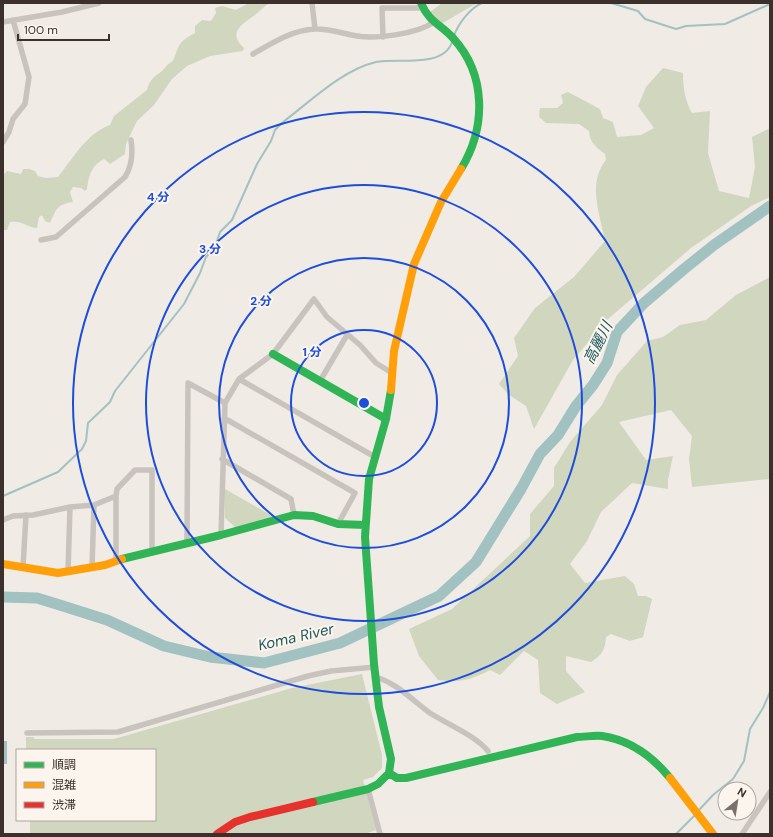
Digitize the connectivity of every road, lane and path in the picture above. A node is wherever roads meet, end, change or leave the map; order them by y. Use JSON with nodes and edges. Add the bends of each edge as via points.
{"nodes":[{"id":1,"x":99,"y":3,"type":"edge"},
{"id":2,"x":312,"y":3,"type":"edge"},
{"id":3,"x":422,"y":6,"type":"edge"},
{"id":4,"x":13,"y":20,"type":"junction"},
{"id":5,"x":3,"y":22,"type":"edge"},
{"id":6,"x":434,"y":22,"type":"junction"},
{"id":7,"x":315,"y":29,"type":"junction"},
{"id":8,"x":382,"y":37,"type":"junction"},
{"id":9,"x":253,"y":54,"type":"dead end"},
{"id":10,"x":131,"y":140,"type":"dead end"},
{"id":11,"x":3,"y":142,"type":"edge"},
{"id":12,"x":41,"y":240,"type":"dead end"},
{"id":13,"x":347,"y":335,"type":"junction"},
{"id":14,"x":273,"y":354,"type":"junction"},
{"id":15,"x":392,"y":373,"type":"junction"},
{"id":16,"x":239,"y":379,"type":"junction"},
{"id":17,"x":320,"y":381,"type":"junction"},
{"id":18,"x":224,"y":403,"type":"junction"},
{"id":19,"x":224,"y":418,"type":"junction"},
{"id":20,"x":386,"y":419,"type":"junction"},
{"id":21,"x":375,"y":457,"type":"junction"},
{"id":22,"x":222,"y":459,"type":"junction"},
{"id":23,"x":116,"y":496,"type":"junction"},
{"id":24,"x":94,"y":505,"type":"junction"},
{"id":25,"x":70,"y":507,"type":"junction"},
{"id":26,"x":26,"y":515,"type":"junction"},
{"id":27,"x":294,"y":515,"type":"junction"},
{"id":28,"x":3,"y":520,"type":"edge"},
{"id":29,"x":338,"y":524,"type":"junction"},
{"id":30,"x":365,"y":525,"type":"junction"},
{"id":31,"x":221,"y":535,"type":"junction"},
{"id":32,"x":187,"y":543,"type":"junction"},
{"id":33,"x":152,"y":552,"type":"junction"},
{"id":34,"x":116,"y":560,"type":"junction"},
{"id":35,"x":3,"y":564,"type":"edge"},
{"id":36,"x":23,"y":567,"type":"junction"},
{"id":37,"x":92,"y":568,"type":"junction"},
{"id":38,"x":68,"y":572,"type":"junction"},
{"id":39,"x":375,"y":667,"type":"junction"},
{"id":40,"x":376,"y":677,"type":"junction"},
{"id":41,"x":26,"y":733,"type":"dead end"},
{"id":42,"x":488,"y":751,"type":"dead end"},
{"id":43,"x":389,"y":773,"type":"junction"},
{"id":44,"x":368,"y":789,"type":"junction"},
{"id":45,"x":770,"y":792,"type":"edge"},
{"id":46,"x":217,"y":834,"type":"edge"},
{"id":47,"x":380,"y":834,"type":"edge"},
{"id":48,"x":713,"y":834,"type":"edge"},
{"id":49,"x":742,"y":834,"type":"edge"}],
"edges":[{"from":1,"to":4,"type":"street"},
{"from":2,"to":7,"type":"street"},
{"from":3,"to":6,"type":"street"},
{"from":3,"to":8,"type":"street","via":[[382,8]]},
{"from":4,"to":5,"type":"street"},
{"from":4,"to":11,"type":"street","via":[[29,77],[25,104],[13,119]]},
{"from":6,"to":8,"type":"street","via":[[423,28]]},
{"from":6,"to":15,"type":"street","via":[[460,45],[473,71],[477,83],[479,119],[470,154],[443,197],[414,264],[394,351]]},
{"from":7,"to":8,"type":"street"},
{"from":7,"to":9,"type":"street","via":[[279,39]]},
{"from":10,"to":12,"type":"street","via":[[133,150],[130,170],[125,177],[56,237]]},
{"from":13,"to":14,"type":"street","via":[[327,317],[314,299]]},
{"from":13,"to":15,"type":"street","via":[[376,363]]},
{"from":13,"to":17,"type":"street"},
{"from":14,"to":16,"type":"street"},
{"from":14,"to":17,"type":"street"},
{"from":15,"to":20,"type":"street"},
{"from":16,"to":18,"type":"street"},
{"from":16,"to":21,"type":"street"},
{"from":17,"to":20,"type":"street"},
{"from":18,"to":19,"type":"street"},
{"from":18,"to":32,"type":"street","via":[[188,383]]},
{"from":19,"to":22,"type":"street"},
{"from":19,"to":29,"type":"street","via":[[355,493]]},
{"from":20,"to":21,"type":"street"},
{"from":21,"to":30,"type":"street","via":[[369,479]]},
{"from":22,"to":27,"type":"street","via":[[292,499]]},
{"from":22,"to":31,"type":"street"},
{"from":23,"to":24,"type":"street"},
{"from":23,"to":33,"type":"street","via":[[117,489],[135,470],[152,470]]},
{"from":23,"to":34,"type":"street"},
{"from":24,"to":25,"type":"street"},
{"from":24,"to":37,"type":"street"},
{"from":25,"to":26,"type":"street"},
{"from":25,"to":38,"type":"street"},
{"from":26,"to":28,"type":"street"},
{"from":26,"to":36,"type":"street"},
{"from":27,"to":29,"type":"street","via":[[313,516]]},
{"from":27,"to":31,"type":"street"},
{"from":29,"to":30,"type":"street"},
{"from":30,"to":39,"type":"street"},
{"from":31,"to":32,"type":"street"},
{"from":32,"to":33,"type":"street"},
{"from":33,"to":34,"type":"street"},
{"from":34,"to":37,"type":"street"},
{"from":35,"to":36,"type":"street"},
{"from":36,"to":38,"type":"street","via":[[58,573]]},
{"from":37,"to":38,"type":"street"},
{"from":39,"to":40,"type":"street"},
{"from":39,"to":41,"type":"street","via":[[330,671],[308,676],[118,732]]},
{"from":40,"to":42,"type":"street","via":[[386,680]]},
{"from":40,"to":43,"type":"street","via":[[379,707],[391,759]]},
{"from":43,"to":44,"type":"street","via":[[378,784]]},
{"from":43,"to":48,"type":"street","via":[[397,778],[406,778],[577,737],[602,736],[625,742],[652,759]]},
{"from":44,"to":46,"type":"street","via":[[250,817]]},
{"from":44,"to":47,"type":"street"},
{"from":45,"to":49,"type":"street"}]}
